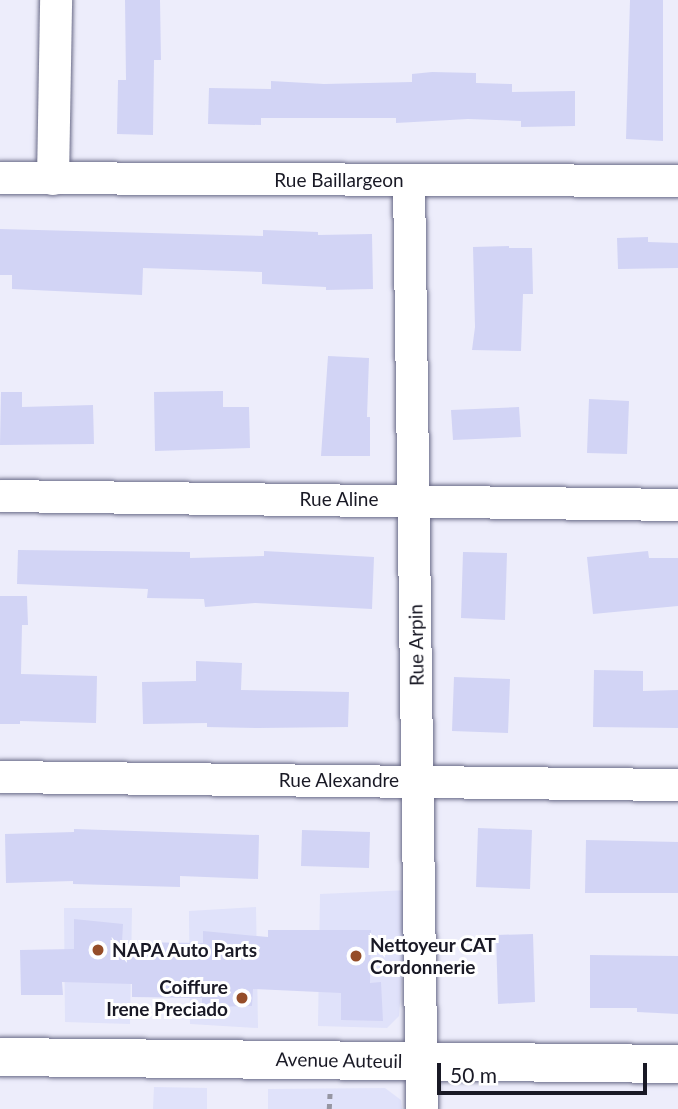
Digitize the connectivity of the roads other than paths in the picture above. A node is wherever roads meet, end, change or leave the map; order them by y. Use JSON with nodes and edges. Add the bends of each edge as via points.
{"nodes":[{"id":1,"x":56,"y":0,"type":"edge"},
{"id":2,"x":0,"y":178,"type":"edge"},
{"id":3,"x":53,"y":179,"type":"junction"},
{"id":4,"x":409,"y":181,"type":"junction"},
{"id":5,"x":678,"y":181,"type":"edge"},
{"id":6,"x":0,"y":496,"type":"edge"},
{"id":7,"x":415,"y":500,"type":"junction"},
{"id":8,"x":678,"y":505,"type":"edge"},
{"id":9,"x":0,"y":777,"type":"edge"},
{"id":10,"x":418,"y":780,"type":"junction"},
{"id":11,"x":678,"y":785,"type":"edge"},
{"id":12,"x":0,"y":1057,"type":"edge"},
{"id":13,"x":422,"y":1060,"type":"junction"},
{"id":14,"x":678,"y":1064,"type":"edge"},
{"id":15,"x":422,"y":1109,"type":"edge"}],
"edges":[{"from":1,"to":3,"type":"street"},
{"from":2,"to":3,"type":"street","name":"Rue Baillargeon"},
{"from":3,"to":4,"type":"street","name":"Rue Baillargeon"},
{"from":4,"to":5,"type":"street","name":"Rue Baillargeon"},
{"from":4,"to":7,"type":"street","name":"Rue Arpin"},
{"from":6,"to":7,"type":"street","name":"Rue Aline"},
{"from":7,"to":8,"type":"street","name":"Rue Aline"},
{"from":7,"to":10,"type":"street","name":"Rue Arpin"},
{"from":9,"to":10,"type":"street","name":"Rue Alexandre"},
{"from":10,"to":11,"type":"street","name":"Rue Alexandre"},
{"from":10,"to":13,"type":"street","name":"Rue Arpin"},
{"from":12,"to":13,"type":"street","name":"Avenue Auteuil"},
{"from":13,"to":14,"type":"street","name":"Avenue Auteuil"},
{"from":13,"to":15,"type":"street","name":"Rue Arpin"}]}
